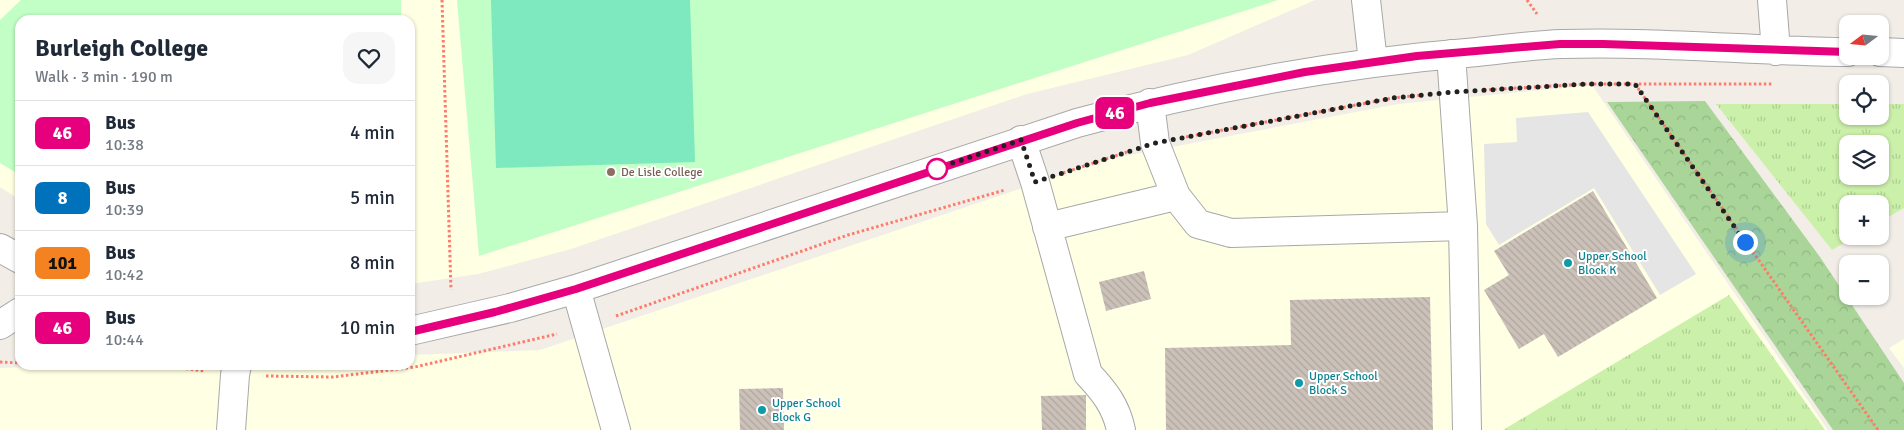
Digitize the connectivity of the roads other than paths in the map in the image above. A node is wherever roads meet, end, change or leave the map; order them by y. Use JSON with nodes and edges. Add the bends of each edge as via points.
{"nodes":[{"id":1,"x":1366,"y":0,"type":"edge"},
{"id":2,"x":1772,"y":0,"type":"edge"},
{"id":3,"x":1776,"y":50,"type":"junction"},
{"id":4,"x":1839,"y":52,"type":"edge"},
{"id":5,"x":1889,"y":52,"type":"edge"},
{"id":6,"x":1904,"y":53,"type":"edge"},
{"id":7,"x":1451,"y":54,"type":"junction"},
{"id":8,"x":1373,"y":62,"type":"junction"},
{"id":9,"x":1150,"y":103,"type":"junction"},
{"id":10,"x":1021,"y":140,"type":"junction"},
{"id":11,"x":1176,"y":196,"type":"junction"},
{"id":12,"x":1463,"y":226,"type":"junction"},
{"id":13,"x":1048,"y":227,"type":"junction"},
{"id":14,"x":0,"y":248,"type":"edge"},
{"id":15,"x":15,"y":256,"type":"edge"},
{"id":16,"x":576,"y":289,"type":"junction"},
{"id":17,"x":15,"y":315,"type":"edge"},
{"id":18,"x":0,"y":325,"type":"edge"},
{"id":19,"x":415,"y":331,"type":"edge"},
{"id":20,"x":0,"y":335,"type":"edge"},
{"id":21,"x":15,"y":335,"type":"edge"},
{"id":22,"x":236,"y":370,"type":"edge"},
{"id":23,"x":231,"y":430,"type":"edge"},
{"id":24,"x":616,"y":430,"type":"edge"},
{"id":25,"x":1121,"y":430,"type":"edge"},
{"id":26,"x":1466,"y":430,"type":"edge"}],
"edges":[{"from":1,"to":8,"type":"street"},
{"from":2,"to":3,"type":"street"},
{"from":3,"to":4,"type":"street"},
{"from":3,"to":7,"type":"street","via":[[1560,44]]},
{"from":5,"to":6,"type":"street"},
{"from":7,"to":8,"type":"street"},
{"from":7,"to":12,"type":"street"},
{"from":8,"to":9,"type":"street"},
{"from":9,"to":10,"type":"street"},
{"from":9,"to":11,"type":"street","via":[[1155,143]]},
{"from":10,"to":13,"type":"street"},
{"from":10,"to":16,"type":"street"},
{"from":11,"to":12,"type":"street","via":[[1198,224],[1231,233]]},
{"from":11,"to":13,"type":"street"},
{"from":12,"to":26,"type":"street"},
{"from":13,"to":25,"type":"street","via":[[1088,374],[1110,399]]},
{"from":14,"to":15,"type":"street"},
{"from":16,"to":19,"type":"street"},
{"from":16,"to":24,"type":"street"},
{"from":17,"to":18,"type":"street"},
{"from":20,"to":21,"type":"street"},
{"from":22,"to":23,"type":"street"}]}
